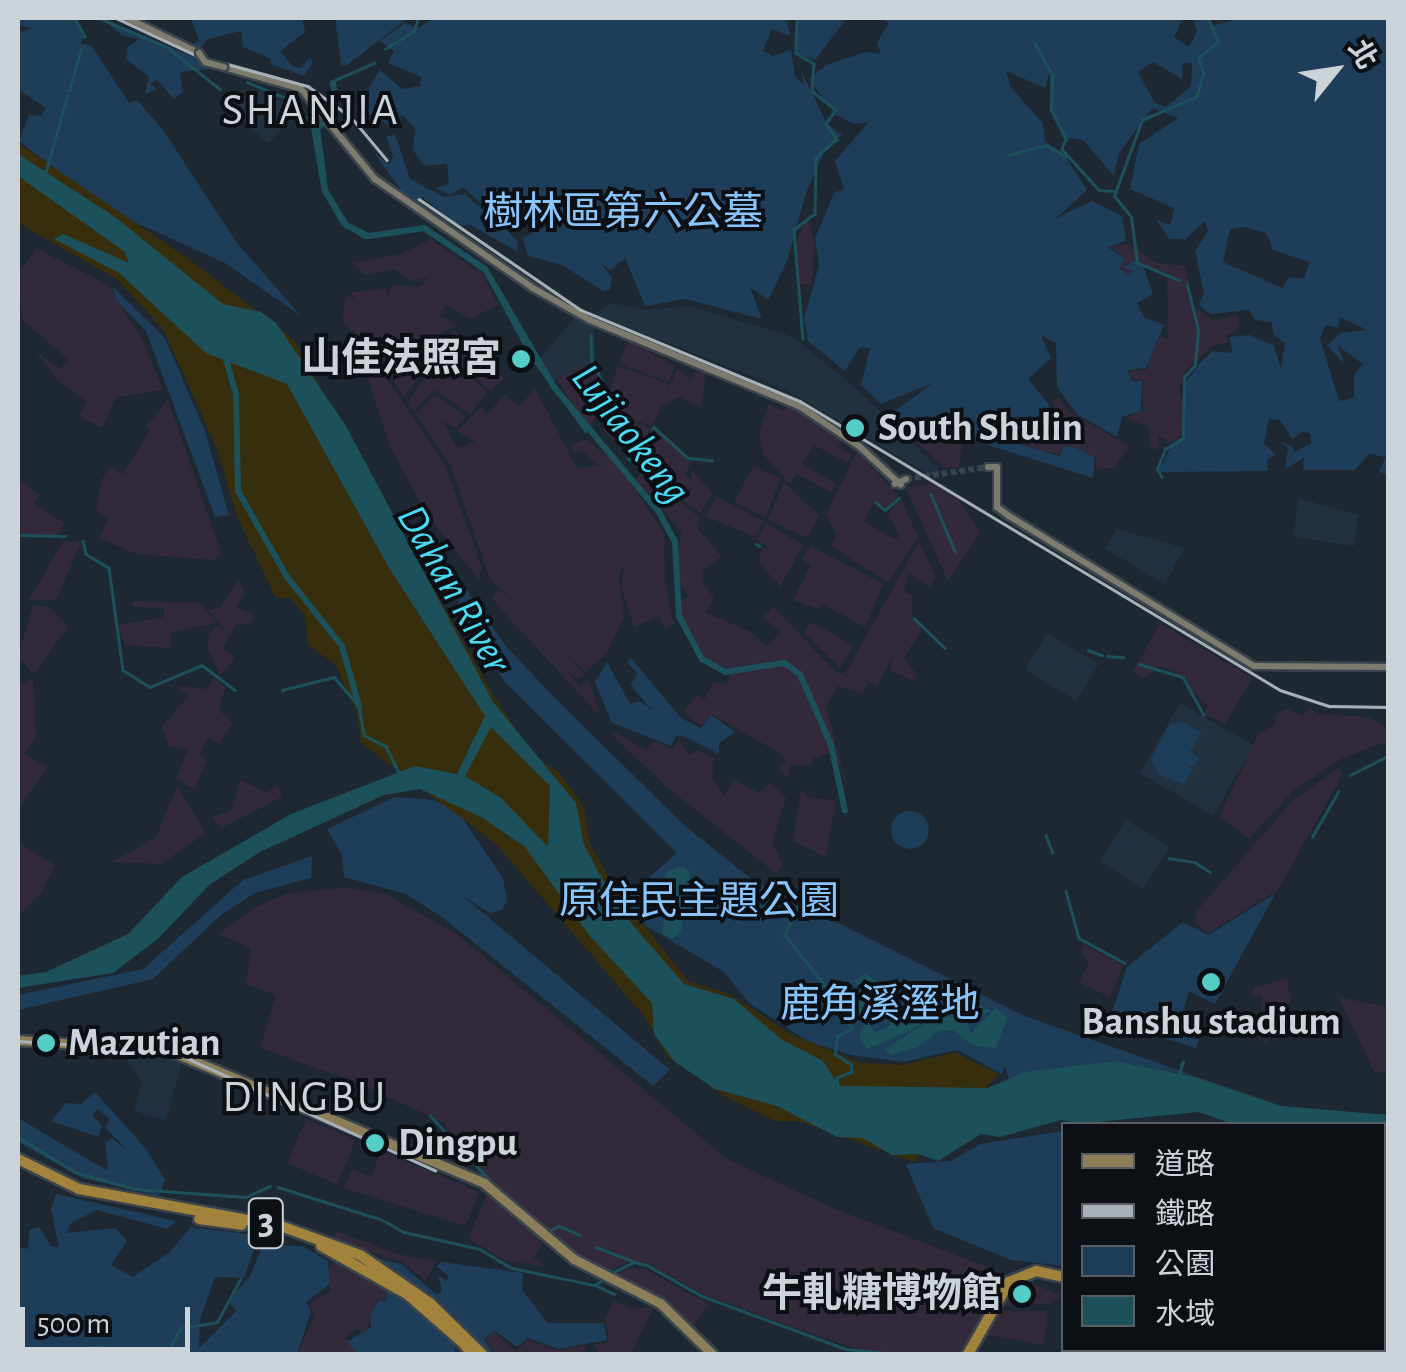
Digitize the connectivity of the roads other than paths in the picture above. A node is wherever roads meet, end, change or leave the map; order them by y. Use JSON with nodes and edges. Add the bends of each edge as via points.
{"nodes":[{"id":1,"x":127,"y":18,"type":"edge"},
{"id":2,"x":993,"y":468,"type":"dead end"},
{"id":3,"x":901,"y":482,"type":"dead end"},
{"id":4,"x":1388,"y":667,"type":"edge"},
{"id":5,"x":18,"y":1042,"type":"edge"},
{"id":6,"x":18,"y":1163,"type":"edge"},
{"id":7,"x":1061,"y":1279,"type":"edge"},
{"id":8,"x":472,"y":1354,"type":"edge"},
{"id":9,"x":482,"y":1354,"type":"edge"},
{"id":10,"x":709,"y":1354,"type":"edge"},
{"id":11,"x":969,"y":1354,"type":"edge"}],
"edges":[{"from":1,"to":3,"type":"main road","bridge":true,"via":[[199,52],[206,62],[301,89],[375,179],[490,260],[599,324],[772,393]]},
{"from":2,"to":4,"type":"main road","via":[[997,507],[1259,668]]},
{"from":5,"to":10,"type":"main road","via":[[170,1053],[491,1192],[573,1263],[660,1302]]},
{"from":6,"to":8,"type":"highway","number":"3","via":[[101,1202],[265,1229],[330,1250],[394,1285]]},
{"from":6,"to":9,"type":"highway","number":"3","via":[[79,1189],[282,1226],[360,1254],[430,1303]]},
{"from":7,"to":11,"type":"highway","via":[[1036,1271],[1009,1282]]}]}
